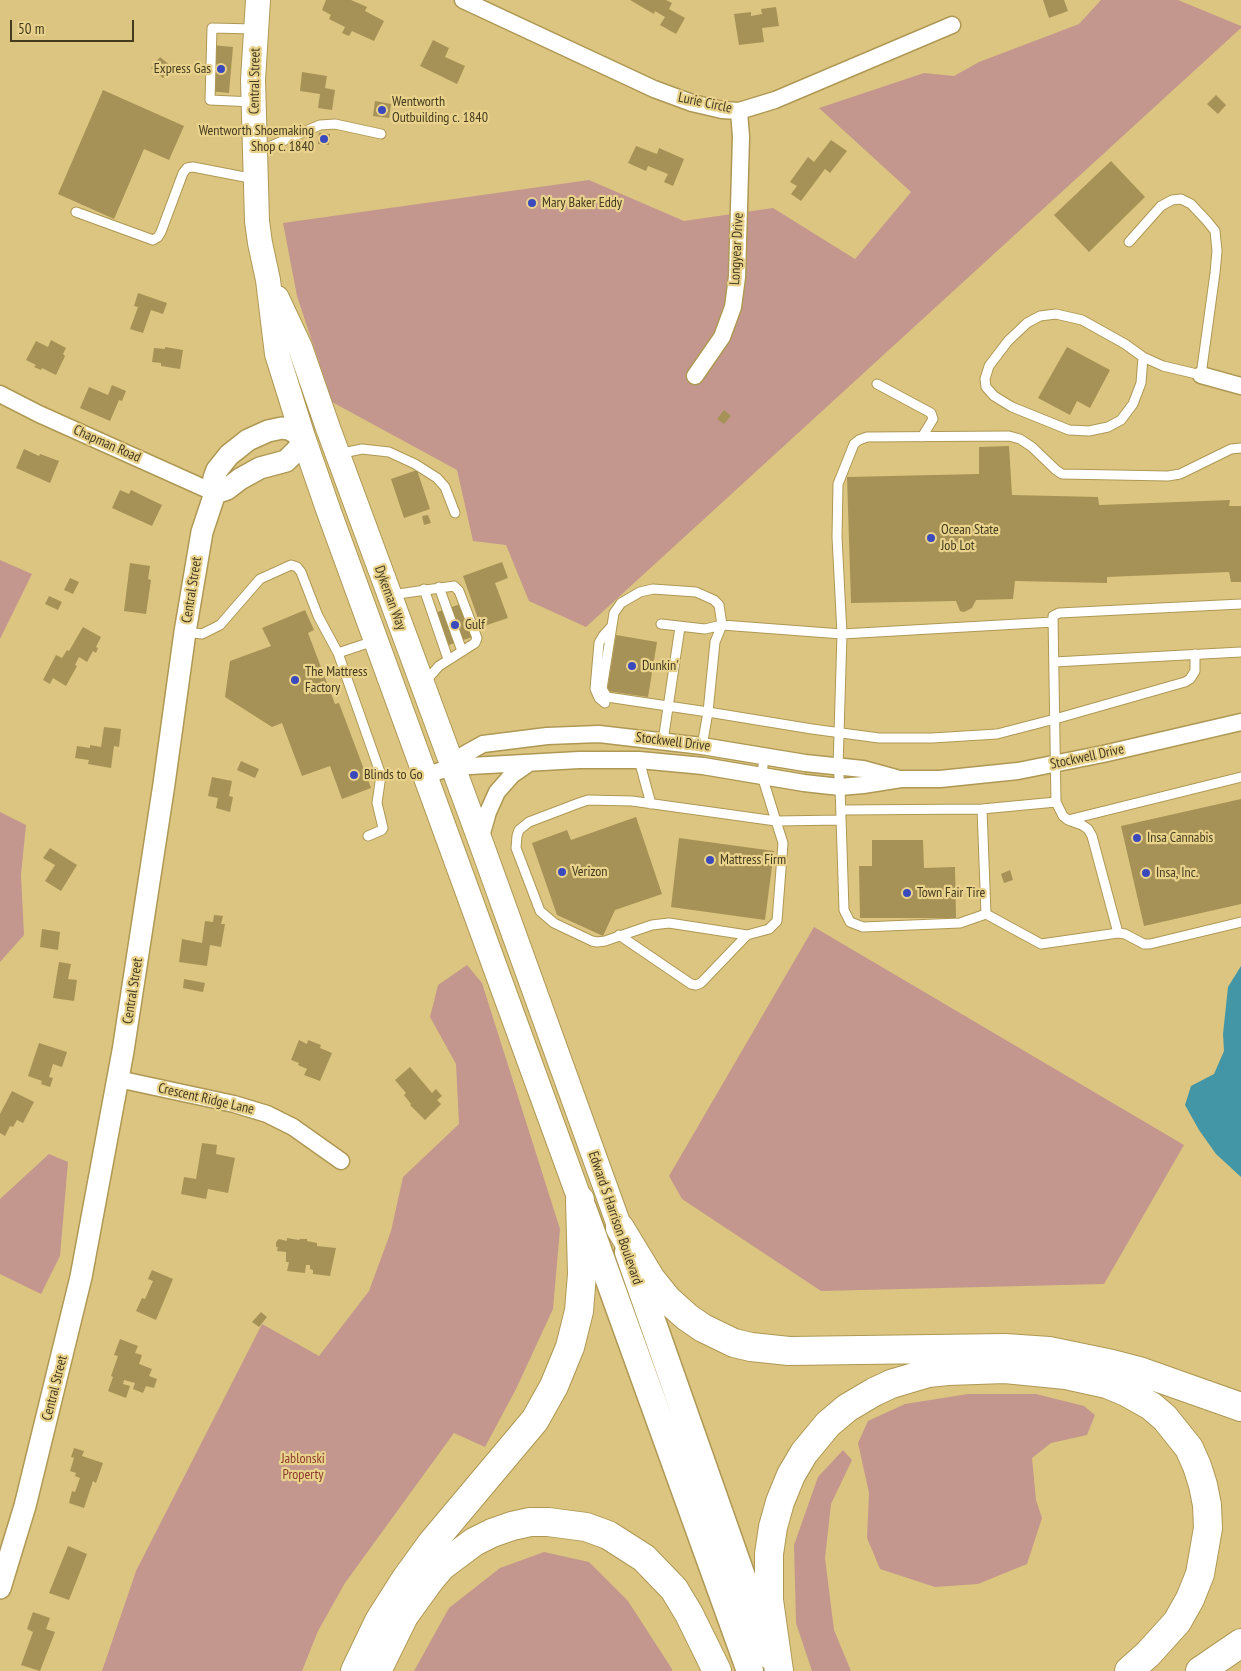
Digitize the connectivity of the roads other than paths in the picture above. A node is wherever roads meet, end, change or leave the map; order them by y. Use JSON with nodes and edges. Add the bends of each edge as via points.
{"nodes":[{"id":1,"x":258,"y":0,"type":"edge"},
{"id":2,"x":463,"y":0,"type":"edge"},
{"id":3,"x":952,"y":25,"type":"dead end"},
{"id":4,"x":256,"y":29,"type":"junction"},
{"id":5,"x":254,"y":102,"type":"junction"},
{"id":6,"x":739,"y":111,"type":"junction"},
{"id":7,"x":381,"y":134,"type":"dead end"},
{"id":8,"x":254,"y":153,"type":"junction"},
{"id":9,"x":255,"y":179,"type":"junction"},
{"id":10,"x":76,"y":212,"type":"dead end"},
{"id":11,"x":1129,"y":242,"type":"dead end"},
{"id":12,"x":268,"y":280,"type":"junction"},
{"id":13,"x":1143,"y":357,"type":"junction"},
{"id":14,"x":1201,"y":374,"type":"junction"},
{"id":15,"x":695,"y":376,"type":"dead end"},
{"id":16,"x":878,"y":384,"type":"dead end"},
{"id":17,"x":1241,"y":386,"type":"edge"},
{"id":18,"x":0,"y":394,"type":"edge"},
{"id":19,"x":328,"y":428,"type":"junction"},
{"id":20,"x":302,"y":437,"type":"junction"},
{"id":21,"x":922,"y":437,"type":"junction"},
{"id":22,"x":1241,"y":448,"type":"edge"},
{"id":23,"x":338,"y":454,"type":"junction"},
{"id":24,"x":215,"y":493,"type":"junction"},
{"id":25,"x":455,"y":513,"type":"dead end"},
{"id":26,"x":439,"y":587,"type":"junction"},
{"id":27,"x":424,"y":590,"type":"junction"},
{"id":28,"x":389,"y":595,"type":"junction"},
{"id":29,"x":1241,"y":604,"type":"edge"},
{"id":30,"x":1053,"y":622,"type":"junction"},
{"id":31,"x":662,"y":624,"type":"dead end"},
{"id":32,"x":722,"y":625,"type":"junction"},
{"id":33,"x":680,"y":627,"type":"junction"},
{"id":34,"x":185,"y":632,"type":"junction"},
{"id":35,"x":842,"y":634,"type":"junction"},
{"id":36,"x":376,"y":641,"type":"junction"},
{"id":37,"x":462,"y":651,"type":"junction"},
{"id":38,"x":1241,"y":652,"type":"edge"},
{"id":39,"x":338,"y":653,"type":"junction"},
{"id":40,"x":1195,"y":654,"type":"junction"},
{"id":41,"x":448,"y":659,"type":"junction"},
{"id":42,"x":1054,"y":662,"type":"junction"},
{"id":43,"x":422,"y":685,"type":"junction"},
{"id":44,"x":670,"y":707,"type":"junction"},
{"id":45,"x":708,"y":712,"type":"junction"},
{"id":46,"x":1055,"y":719,"type":"junction"},
{"id":47,"x":1241,"y":722,"type":"edge"},
{"id":48,"x":838,"y":732,"type":"junction"},
{"id":49,"x":663,"y":741,"type":"junction"},
{"id":50,"x":702,"y":746,"type":"junction"},
{"id":51,"x":764,"y":756,"type":"junction"},
{"id":52,"x":640,"y":760,"type":"junction"},
{"id":53,"x":528,"y":764,"type":"junction"},
{"id":54,"x":1056,"y":764,"type":"junction"},
{"id":55,"x":452,"y":767,"type":"junction"},
{"id":56,"x":838,"y":767,"type":"junction"},
{"id":57,"x":424,"y":776,"type":"junction"},
{"id":58,"x":762,"y":776,"type":"junction"},
{"id":59,"x":1241,"y":777,"type":"edge"},
{"id":60,"x":900,"y":779,"type":"junction"},
{"id":61,"x":840,"y":787,"type":"junction"},
{"id":62,"x":1056,"y":802,"type":"junction"},
{"id":63,"x":651,"y":804,"type":"junction"},
{"id":64,"x":982,"y":809,"type":"junction"},
{"id":65,"x":841,"y":810,"type":"junction"},
{"id":66,"x":841,"y":820,"type":"junction"},
{"id":67,"x":1068,"y":820,"type":"junction"},
{"id":68,"x":776,"y":822,"type":"junction"},
{"id":69,"x":368,"y":836,"type":"dead end"},
{"id":70,"x":480,"y":840,"type":"junction"},
{"id":71,"x":986,"y":914,"type":"junction"},
{"id":72,"x":1241,"y":922,"type":"edge"},
{"id":73,"x":1118,"y":933,"type":"junction"},
{"id":74,"x":619,"y":935,"type":"junction"},
{"id":75,"x":746,"y":935,"type":"junction"},
{"id":76,"x":118,"y":1079,"type":"junction"},
{"id":77,"x":341,"y":1161,"type":"dead end"},
{"id":78,"x":580,"y":1200,"type":"junction"},
{"id":79,"x":620,"y":1228,"type":"junction"},
{"id":80,"x":1241,"y":1407,"type":"edge"},
{"id":81,"x":0,"y":1588,"type":"edge"},
{"id":82,"x":1241,"y":1643,"type":"edge"},
{"id":83,"x":356,"y":1671,"type":"edge"},
{"id":84,"x":377,"y":1671,"type":"edge"},
{"id":85,"x":718,"y":1671,"type":"edge"},
{"id":86,"x":750,"y":1671,"type":"edge"},
{"id":87,"x":777,"y":1671,"type":"edge"},
{"id":88,"x":1129,"y":1671,"type":"edge"},
{"id":89,"x":1200,"y":1671,"type":"edge"}],
"edges":[{"from":1,"to":4,"type":"main road","name":"Central Street"},
{"from":2,"to":6,"type":"street","name":"Lurie Circle","via":[[654,89],[692,104]]},
{"from":3,"to":6,"type":"street","name":"Lurie Circle","via":[[775,100]]},
{"from":4,"to":5,"type":"main road","name":"Central Street"},
{"from":4,"to":5,"type":"lane","via":[[212,28],[210,100]]},
{"from":5,"to":8,"type":"main road","name":"Central Street"},
{"from":6,"to":15,"type":"street","name":"Longyear Drive","via":[[741,137],[733,307],[722,336]]},
{"from":7,"to":8,"type":"lane","via":[[335,124],[320,125]]},
{"from":8,"to":9,"type":"main road","name":"Central Street"},
{"from":9,"to":10,"type":"lane","via":[[187,168],[161,232],[153,240]]},
{"from":9,"to":12,"type":"main road","name":"Central Street","via":[[260,243]]},
{"from":11,"to":14,"type":"lane","via":[[1161,206],[1172,200],[1181,199],[1191,204],[1215,231],[1215,272]]},
{"from":12,"to":19,"type":"main road","name":"Central Street","via":[[300,347]]},
{"from":12,"to":20,"type":"main road","name":"Central Street","via":[[277,354]]},
{"from":13,"to":13,"type":"lane","via":[[1082,320],[1056,314],[1040,316],[1008,341],[989,366],[986,388],[1012,407],[1069,430],[1089,431],[1121,420],[1133,404],[1141,383]]},
{"from":13,"to":14,"type":"lane","via":[[1163,366]]},
{"from":14,"to":17,"type":"street"},
{"from":16,"to":21,"type":"lane","via":[[931,413],[933,419]]},
{"from":18,"to":24,"type":"street","name":"Chapman Road"},
{"from":19,"to":20,"type":"street"},
{"from":19,"to":23,"type":"main road","name":"Dykeman Way"},
{"from":20,"to":24,"type":"street","via":[[298,449],[286,461],[260,468]]},
{"from":20,"to":24,"type":"street","name":"Central Street","via":[[282,428],[268,430],[248,440],[218,470],[214,478]]},
{"from":20,"to":36,"type":"main road","name":"Dykeman Way"},
{"from":21,"to":22,"type":"lane","via":[[1014,436],[1038,451],[1056,470],[1069,475],[1174,476],[1232,449]]},
{"from":21,"to":35,"type":"lane","via":[[867,437],[854,444],[838,484]]},
{"from":23,"to":25,"type":"lane","via":[[362,449],[389,452],[414,464],[445,487]]},
{"from":23,"to":28,"type":"main road","name":"Dykeman Way"},
{"from":24,"to":34,"type":"street","name":"Central Street","via":[[200,539]]},
{"from":26,"to":27,"type":"lane"},
{"from":26,"to":37,"type":"lane"},
{"from":26,"to":37,"type":"lane","via":[[450,585],[458,589],[477,638]]},
{"from":27,"to":28,"type":"lane"},
{"from":27,"to":41,"type":"lane"},
{"from":28,"to":43,"type":"main road","name":"Dykeman Way"},
{"from":29,"to":30,"type":"lane","via":[[1059,613]]},
{"from":30,"to":35,"type":"lane"},
{"from":30,"to":42,"type":"lane"},
{"from":31,"to":33,"type":"lane"},
{"from":32,"to":33,"type":"lane","via":[[705,629]]},
{"from":32,"to":35,"type":"lane"},
{"from":32,"to":44,"type":"lane","via":[[719,605],[696,592],[653,588],[635,594],[621,603],[614,613],[602,689],[604,694],[610,699]]},
{"from":32,"to":45,"type":"lane","via":[[715,642]]},
{"from":33,"to":44,"type":"lane"},
{"from":34,"to":39,"type":"lane","via":[[202,634],[220,625],[260,579],[291,565],[302,572],[320,620]]},
{"from":34,"to":76,"type":"street","name":"Central Street"},
{"from":35,"to":48,"type":"lane"},
{"from":36,"to":39,"type":"lane"},
{"from":36,"to":57,"type":"main road","name":"Dykeman Way"},
{"from":37,"to":41,"type":"lane"},
{"from":38,"to":40,"type":"lane"},
{"from":39,"to":69,"type":"lane","via":[[381,775],[377,803],[384,828]]},
{"from":40,"to":42,"type":"lane"},
{"from":40,"to":46,"type":"lane","via":[[1194,676],[1185,682]]},
{"from":41,"to":43,"type":"lane"},
{"from":42,"to":46,"type":"lane"},
{"from":43,"to":55,"type":"main road","name":"Dykeman Way"},
{"from":44,"to":45,"type":"lane"},
{"from":44,"to":49,"type":"lane"},
{"from":45,"to":48,"type":"lane"},
{"from":45,"to":50,"type":"lane"},
{"from":46,"to":48,"type":"lane","via":[[997,734],[940,738],[879,738]]},
{"from":46,"to":54,"type":"lane"},
{"from":47,"to":54,"type":"street","name":"Stockwell Drive"},
{"from":48,"to":56,"type":"lane"},
{"from":49,"to":50,"type":"street","name":"Stockwell Drive"},
{"from":49,"to":55,"type":"street","name":"Stockwell Drive","via":[[599,734],[519,739],[484,744],[465,754]]},
{"from":50,"to":51,"type":"street","name":"Stockwell Drive"},
{"from":51,"to":56,"type":"street","name":"Stockwell Drive"},
{"from":51,"to":58,"type":"lane"},
{"from":52,"to":53,"type":"street","name":"Stockwell Drive"},
{"from":52,"to":58,"type":"street","name":"Stockwell Drive"},
{"from":52,"to":63,"type":"lane"},
{"from":53,"to":55,"type":"street","name":"Stockwell Drive"},
{"from":53,"to":70,"type":"street","via":[[512,775],[497,792]]},
{"from":54,"to":60,"type":"street","name":"Stockwell Drive","via":[[940,780]]},
{"from":54,"to":62,"type":"lane"},
{"from":55,"to":57,"type":"street","name":"Stockwell Drive"},
{"from":55,"to":70,"type":"main road","name":"Edward S Harrison Boulevard"},
{"from":56,"to":60,"type":"street","name":"Stockwell Drive","via":[[863,769]]},
{"from":56,"to":61,"type":"lane"},
{"from":57,"to":78,"type":"main road","name":"Edward S Harrison Boulevard"},
{"from":58,"to":61,"type":"street","name":"Stockwell Drive"},
{"from":58,"to":68,"type":"lane"},
{"from":59,"to":67,"type":"lane"},
{"from":60,"to":61,"type":"street","name":"Stockwell Drive"},
{"from":61,"to":65,"type":"lane"},
{"from":62,"to":64,"type":"lane"},
{"from":62,"to":67,"type":"lane"},
{"from":63,"to":68,"type":"lane"},
{"from":63,"to":74,"type":"lane","via":[[588,800],[529,822],[519,830],[516,841],[540,911],[554,923],[592,941],[605,941]]},
{"from":64,"to":65,"type":"lane"},
{"from":64,"to":71,"type":"lane"},
{"from":65,"to":66,"type":"lane"},
{"from":66,"to":68,"type":"lane"},
{"from":66,"to":71,"type":"lane","via":[[844,910],[850,922],[863,927],[960,923]]},
{"from":67,"to":73,"type":"lane","via":[[1082,825],[1092,836]]},
{"from":68,"to":75,"type":"lane","via":[[784,843],[776,921],[769,929]]},
{"from":70,"to":79,"type":"main road","name":"Edward S Harrison Boulevard"},
{"from":71,"to":73,"type":"lane","via":[[1041,944]]},
{"from":72,"to":73,"type":"lane","via":[[1150,944]]},
{"from":74,"to":75,"type":"lane","via":[[669,923]]},
{"from":74,"to":75,"type":"lane","via":[[696,986]]},
{"from":76,"to":77,"type":"street","name":"Crescent Ridge Lane","via":[[267,1114],[294,1127]]},
{"from":76,"to":81,"type":"street","name":"Central Street","via":[[73,1313],[25,1506]]},
{"from":78,"to":83,"type":"highway","via":[[580,1304],[570,1347],[554,1386],[534,1420],[405,1580],[379,1621]]},
{"from":78,"to":86,"type":"main road","name":"Edward S Harrison Boulevard"},
{"from":79,"to":80,"type":"highway","via":[[668,1300],[702,1328],[734,1343],[789,1351],[1005,1348],[1049,1351],[1130,1369]]},
{"from":79,"to":87,"type":"main road","name":"Edward S Harrison Boulevard"},
{"from":82,"to":89,"type":"highway"},
{"from":84,"to":85,"type":"highway","via":[[404,1616],[442,1566],[492,1533],[512,1526],[548,1522],[586,1527],[608,1535],[644,1558],[674,1589]]},
{"from":87,"to":88,"type":"highway","via":[[769,1600],[769,1554],[780,1502],[804,1453],[828,1424],[847,1408],[891,1384],[928,1373],[1005,1369],[1066,1375],[1107,1384],[1126,1392],[1165,1418],[1197,1466],[1204,1485],[1208,1528],[1200,1574],[1176,1622]]}]}
